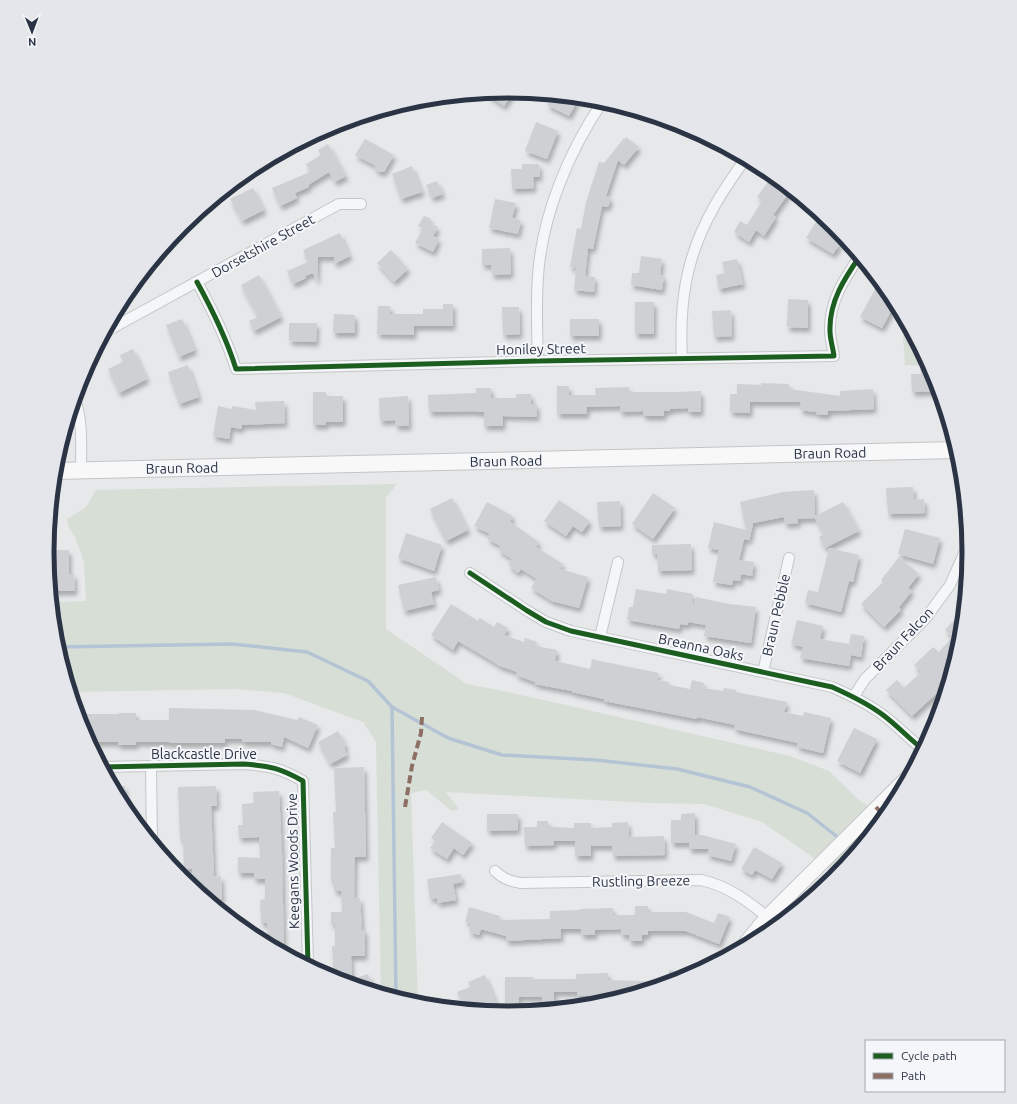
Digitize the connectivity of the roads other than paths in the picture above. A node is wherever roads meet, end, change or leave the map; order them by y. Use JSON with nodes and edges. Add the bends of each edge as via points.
{"nodes":[{"id":1,"x":599,"y":107,"type":"edge"},
{"id":2,"x":743,"y":162,"type":"edge"},
{"id":3,"x":361,"y":204,"type":"dead end"},
{"id":4,"x":857,"y":261,"type":"edge"},
{"id":5,"x":197,"y":282,"type":"junction"},
{"id":6,"x":114,"y":327,"type":"edge"},
{"id":7,"x":682,"y":358,"type":"junction"},
{"id":8,"x":538,"y":361,"type":"junction"},
{"id":9,"x":78,"y":407,"type":"edge"},
{"id":10,"x":951,"y":450,"type":"edge"},
{"id":11,"x":62,"y":471,"type":"edge"},
{"id":12,"x":81,"y":471,"type":"junction"},
{"id":13,"x":963,"y":556,"type":"edge"},
{"id":14,"x":790,"y":558,"type":"dead end"},
{"id":15,"x":618,"y":562,"type":"dead end"},
{"id":16,"x":470,"y":572,"type":"dead end"},
{"id":17,"x":600,"y":637,"type":"junction"},
{"id":18,"x":763,"y":672,"type":"junction"},
{"id":19,"x":854,"y":696,"type":"junction"},
{"id":20,"x":919,"y":746,"type":"edge"},
{"id":21,"x":151,"y":766,"type":"junction"},
{"id":22,"x":108,"y":767,"type":"edge"},
{"id":23,"x":303,"y":780,"type":"joint"},
{"id":24,"x":897,"y":787,"type":"edge"},
{"id":25,"x":152,"y":834,"type":"edge"},
{"id":26,"x":495,"y":871,"type":"dead end"},
{"id":27,"x":773,"y":921,"type":"edge"},
{"id":28,"x":308,"y":960,"type":"edge"}],
"edges":[{"from":1,"to":8,"type":"street","via":[[570,159],[555,196],[544,235],[538,274]]},
{"from":2,"to":7,"type":"street","via":[[714,206],[693,254],[682,305]]},
{"from":3,"to":5,"type":"street","name":"Dorsetshire Street","via":[[339,204]]},
{"from":4,"to":7,"type":"street","name":"Honiley Street","via":[[838,291],[832,311],[830,332],[834,356]]},
{"from":5,"to":6,"type":"street","name":"Dorsetshire Street"},
{"from":5,"to":8,"type":"street","name":"Honiley Street","via":[[222,330],[236,369]]},
{"from":7,"to":8,"type":"street","name":"Honiley Street"},
{"from":9,"to":12,"type":"street","via":[[81,425]]},
{"from":10,"to":12,"type":"main road","name":"Braun Road"},
{"from":11,"to":12,"type":"main road","name":"Braun Road"},
{"from":13,"to":19,"type":"street","name":"Braun Falcon","via":[[950,585],[925,619],[865,679]]},
{"from":14,"to":18,"type":"street","name":"Braun Pebble"},
{"from":15,"to":17,"type":"street"},
{"from":16,"to":17,"type":"street","name":"Breanna Oaks","via":[[546,622],[570,631]]},
{"from":17,"to":18,"type":"street","name":"Breanna Oaks"},
{"from":18,"to":19,"type":"street","name":"Breanna Oaks","via":[[832,687]]},
{"from":19,"to":20,"type":"street","name":"Breanna Oaks","via":[[885,716]]},
{"from":21,"to":22,"type":"street","name":"Blackcastle Drive"},
{"from":21,"to":23,"type":"street","name":"Blackcastle Drive","via":[[262,765],[284,770]]},
{"from":21,"to":25,"type":"street"},
{"from":23,"to":28,"type":"street","name":"Keegans Woods Drive"},
{"from":24,"to":27,"type":"main road","via":[[819,864]]},
{"from":26,"to":27,"type":"street","name":"Rustling Breeze","via":[[508,881],[521,883],[701,880],[729,889]]}]}
